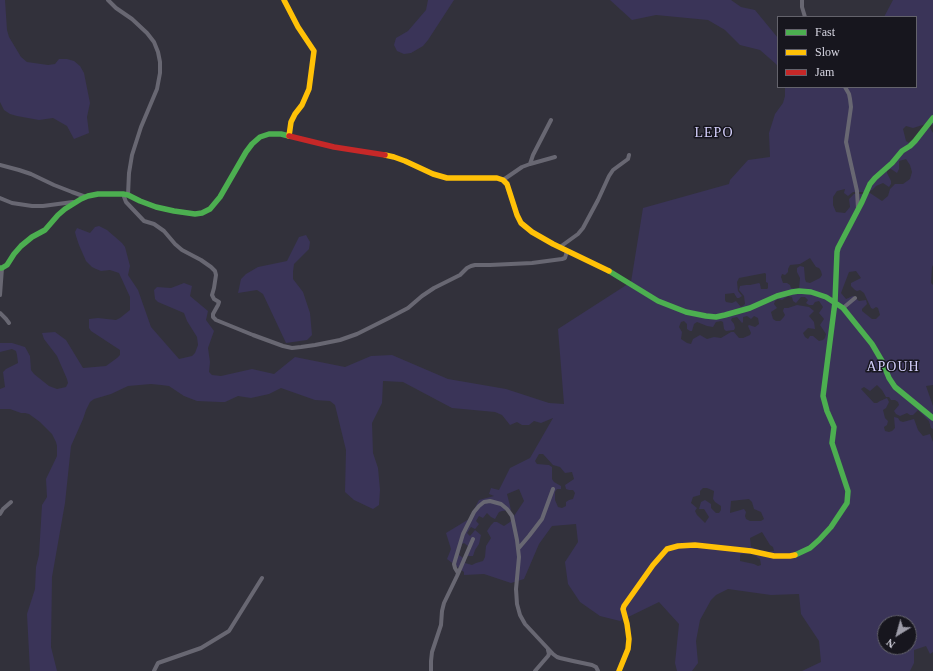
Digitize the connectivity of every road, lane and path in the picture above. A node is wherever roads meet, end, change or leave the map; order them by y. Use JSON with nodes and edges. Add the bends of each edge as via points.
{"nodes":[{"id":1,"x":108,"y":0,"type":"edge"},
{"id":2,"x":284,"y":0,"type":"edge"},
{"id":3,"x":802,"y":0,"type":"edge"},
{"id":4,"x":805,"y":16,"type":"edge"},
{"id":5,"x":846,"y":88,"type":"edge"},
{"id":6,"x":933,"y":118,"type":"edge"},
{"id":7,"x":551,"y":120,"type":"dead end"},
{"id":8,"x":290,"y":136,"type":"junction"},
{"id":9,"x":630,"y":156,"type":"dead end"},
{"id":10,"x":555,"y":158,"type":"dead end"},
{"id":11,"x":530,"y":164,"type":"junction"},
{"id":12,"x":0,"y":165,"type":"edge"},
{"id":13,"x":504,"y":180,"type":"junction"},
{"id":14,"x":125,"y":195,"type":"junction"},
{"id":15,"x":86,"y":197,"type":"junction"},
{"id":16,"x":0,"y":198,"type":"edge"},
{"id":17,"x":76,"y":202,"type":"junction"},
{"id":18,"x":858,"y":209,"type":"junction"},
{"id":19,"x":560,"y":247,"type":"junction"},
{"id":20,"x":567,"y":251,"type":"junction"},
{"id":21,"x":1,"y":268,"type":"edge"},
{"id":22,"x":0,"y":295,"type":"edge"},
{"id":23,"x":855,"y":298,"type":"dead end"},
{"id":24,"x":835,"y":302,"type":"junction"},
{"id":25,"x":843,"y":308,"type":"junction"},
{"id":26,"x":0,"y":313,"type":"edge"},
{"id":27,"x":9,"y":323,"type":"dead end"},
{"id":28,"x":933,"y":418,"type":"edge"},
{"id":29,"x":553,"y":489,"type":"dead end"},
{"id":30,"x":11,"y":502,"type":"dead end"},
{"id":31,"x":0,"y":514,"type":"edge"},
{"id":32,"x":473,"y":539,"type":"dead end"},
{"id":33,"x":518,"y":548,"type":"junction"},
{"id":34,"x":458,"y":573,"type":"junction"},
{"id":35,"x":262,"y":578,"type":"dead end"},
{"id":36,"x":547,"y":648,"type":"junction"},
{"id":37,"x":154,"y":671,"type":"edge"},
{"id":38,"x":431,"y":671,"type":"edge"},
{"id":39,"x":535,"y":671,"type":"edge"},
{"id":40,"x":598,"y":671,"type":"edge"},
{"id":41,"x":619,"y":671,"type":"edge"}],
"edges":[{"from":1,"to":14,"type":"street","via":[[147,33],[154,42],[160,62],[157,89],[132,155]]},
{"from":2,"to":8,"type":"street","via":[[314,51],[308,89],[291,122]]},
{"from":3,"to":4,"type":"street"},
{"from":5,"to":18,"type":"street","via":[[850,99],[846,142],[857,191]]},
{"from":6,"to":18,"type":"street","via":[[916,141],[874,178]]},
{"from":7,"to":11,"type":"street"},
{"from":8,"to":13,"type":"street","via":[[334,147],[394,157],[447,178]]},
{"from":8,"to":14,"type":"street","via":[[269,134],[252,144],[220,197],[202,214],[185,214],[156,207]]},
{"from":9,"to":19,"type":"street","via":[[609,176],[578,234]]},
{"from":10,"to":11,"type":"street"},
{"from":11,"to":13,"type":"street"},
{"from":12,"to":15,"type":"street","via":[[31,174]]},
{"from":13,"to":19,"type":"street","via":[[521,223]]},
{"from":14,"to":15,"type":"street","via":[[98,194]]},
{"from":14,"to":20,"type":"street","via":[[126,202],[142,218],[164,231],[182,250],[201,260],[215,272],[212,295],[219,302],[213,314],[216,320],[292,348],[340,340],[357,334],[408,308],[422,296],[471,266],[562,259],[565,258]]},
{"from":15,"to":17,"type":"street"},
{"from":16,"to":17,"type":"street","via":[[32,206]]},
{"from":17,"to":21,"type":"street","via":[[58,215],[45,230],[21,246],[7,266]]},
{"from":18,"to":24,"type":"street","via":[[837,252]]},
{"from":19,"to":20,"type":"street"},
{"from":20,"to":24,"type":"street","via":[[605,269],[658,301],[699,315],[725,315],[792,292],[812,292]]},
{"from":21,"to":22,"type":"street"},
{"from":23,"to":25,"type":"street"},
{"from":24,"to":25,"type":"street"},
{"from":24,"to":41,"type":"street","via":[[823,396],[834,427],[832,443],[848,491],[845,507],[819,540],[810,548],[790,556],[695,545],[678,546],[663,552],[624,606],[629,639]]},
{"from":25,"to":28,"type":"street","via":[[877,351],[895,387]]},
{"from":26,"to":27,"type":"street"},
{"from":29,"to":33,"type":"street","via":[[542,518]]},
{"from":30,"to":31,"type":"street"},
{"from":32,"to":34,"type":"street"},
{"from":33,"to":34,"type":"street","via":[[512,516],[507,509],[496,502],[484,502],[474,512],[463,534],[454,564]]},
{"from":33,"to":36,"type":"street","via":[[516,590],[520,615]]},
{"from":34,"to":38,"type":"street","via":[[444,603],[441,625],[432,652]]},
{"from":35,"to":37,"type":"street","via":[[229,631],[201,648],[158,663]]},
{"from":36,"to":39,"type":"street","via":[[548,656]]},
{"from":36,"to":40,"type":"street","via":[[560,658],[592,665]]}]}
